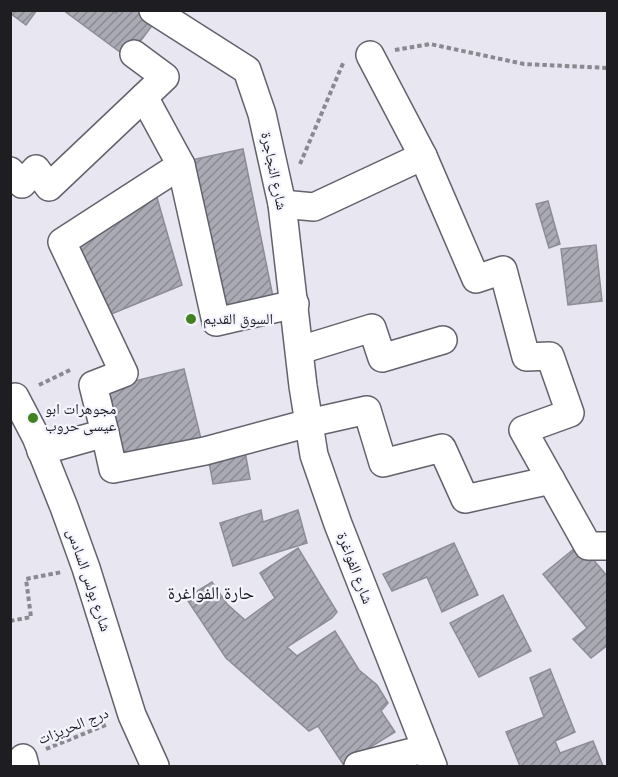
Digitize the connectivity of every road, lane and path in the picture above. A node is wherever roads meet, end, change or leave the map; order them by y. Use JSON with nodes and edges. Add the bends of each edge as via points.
{"nodes":[{"id":1,"x":153,"y":10,"type":"edge"},
{"id":2,"x":134,"y":54,"type":"dead end"},
{"id":3,"x":370,"y":55,"type":"dead end"},
{"id":4,"x":144,"y":97,"type":"junction"},
{"id":5,"x":423,"y":156,"type":"junction"},
{"id":6,"x":181,"y":165,"type":"junction"},
{"id":7,"x":10,"y":171,"type":"edge"},
{"id":8,"x":282,"y":204,"type":"junction"},
{"id":9,"x":295,"y":304,"type":"junction"},
{"id":10,"x":443,"y":340,"type":"dead end"},
{"id":11,"x":300,"y":350,"type":"junction"},
{"id":12,"x":74,"y":368,"type":"dead end"},
{"id":13,"x":303,"y":386,"type":"joint"},
{"id":14,"x":15,"y":397,"type":"joint"},
{"id":15,"x":309,"y":423,"type":"junction"},
{"id":16,"x":105,"y":433,"type":"junction"},
{"id":17,"x":42,"y":451,"type":"junction"},
{"id":18,"x":551,"y":480,"type":"junction"},
{"id":19,"x":608,"y":546,"type":"edge"},
{"id":20,"x":86,"y":568,"type":"junction"},
{"id":21,"x":10,"y":621,"type":"edge"},
{"id":22,"x":132,"y":715,"type":"junction"},
{"id":23,"x":429,"y":756,"type":"edge"},
{"id":24,"x":24,"y":762,"type":"edge"},
{"id":25,"x":155,"y":766,"type":"edge"},
{"id":26,"x":358,"y":766,"type":"edge"}],
"edges":[{"from":1,"to":8,"type":"street","name":"شارع النجاجرة","via":[[247,70],[262,114]]},
{"from":2,"to":4,"type":"street","via":[[165,77]]},
{"from":3,"to":5,"type":"street"},
{"from":4,"to":6,"type":"street"},
{"from":4,"to":7,"type":"street","via":[[49,187],[36,169],[22,184]]},
{"from":5,"to":8,"type":"street","via":[[314,207]]},
{"from":5,"to":18,"type":"street","via":[[476,279],[503,270],[526,357],[550,356],[570,413],[522,430]]},
{"from":6,"to":9,"type":"street","via":[[216,322]]},
{"from":6,"to":16,"type":"street","via":[[62,242],[124,373],[93,385]]},
{"from":8,"to":9,"type":"street","name":"شارع النجاجرة"},
{"from":9,"to":11,"type":"street","name":"شارع النجاجرة"},
{"from":10,"to":11,"type":"street","via":[[382,358],[372,328]]},
{"from":11,"to":13,"type":"street","name":"شارع النجاجرة"},
{"from":12,"to":14,"type":"path"},
{"from":13,"to":15,"type":"street","name":"شارع الفواغرة"},
{"from":14,"to":17,"type":"street","name":"شارع بولس السادس"},
{"from":15,"to":16,"type":"street","via":[[205,451],[113,469]]},
{"from":15,"to":18,"type":"street","via":[[367,410],[382,463],[442,448],[465,499]]},
{"from":15,"to":23,"type":"street","name":"شارع الفواغرة","via":[[314,455],[338,524]]},
{"from":16,"to":17,"type":"street"},
{"from":17,"to":20,"type":"street","name":"شارع بولس السادس"},
{"from":18,"to":19,"type":"street","via":[[588,546]]},
{"from":20,"to":21,"type":"path","via":[[26,579],[31,617]]},
{"from":20,"to":22,"type":"street","name":"شارع بولس السادس"},
{"from":22,"to":24,"type":"path","name":"درج الحريزات"},
{"from":22,"to":25,"type":"street","name":"شارع بولس السادس"},
{"from":23,"to":26,"type":"street","name":"شارع الفواغرة","via":[[416,751]]}]}
